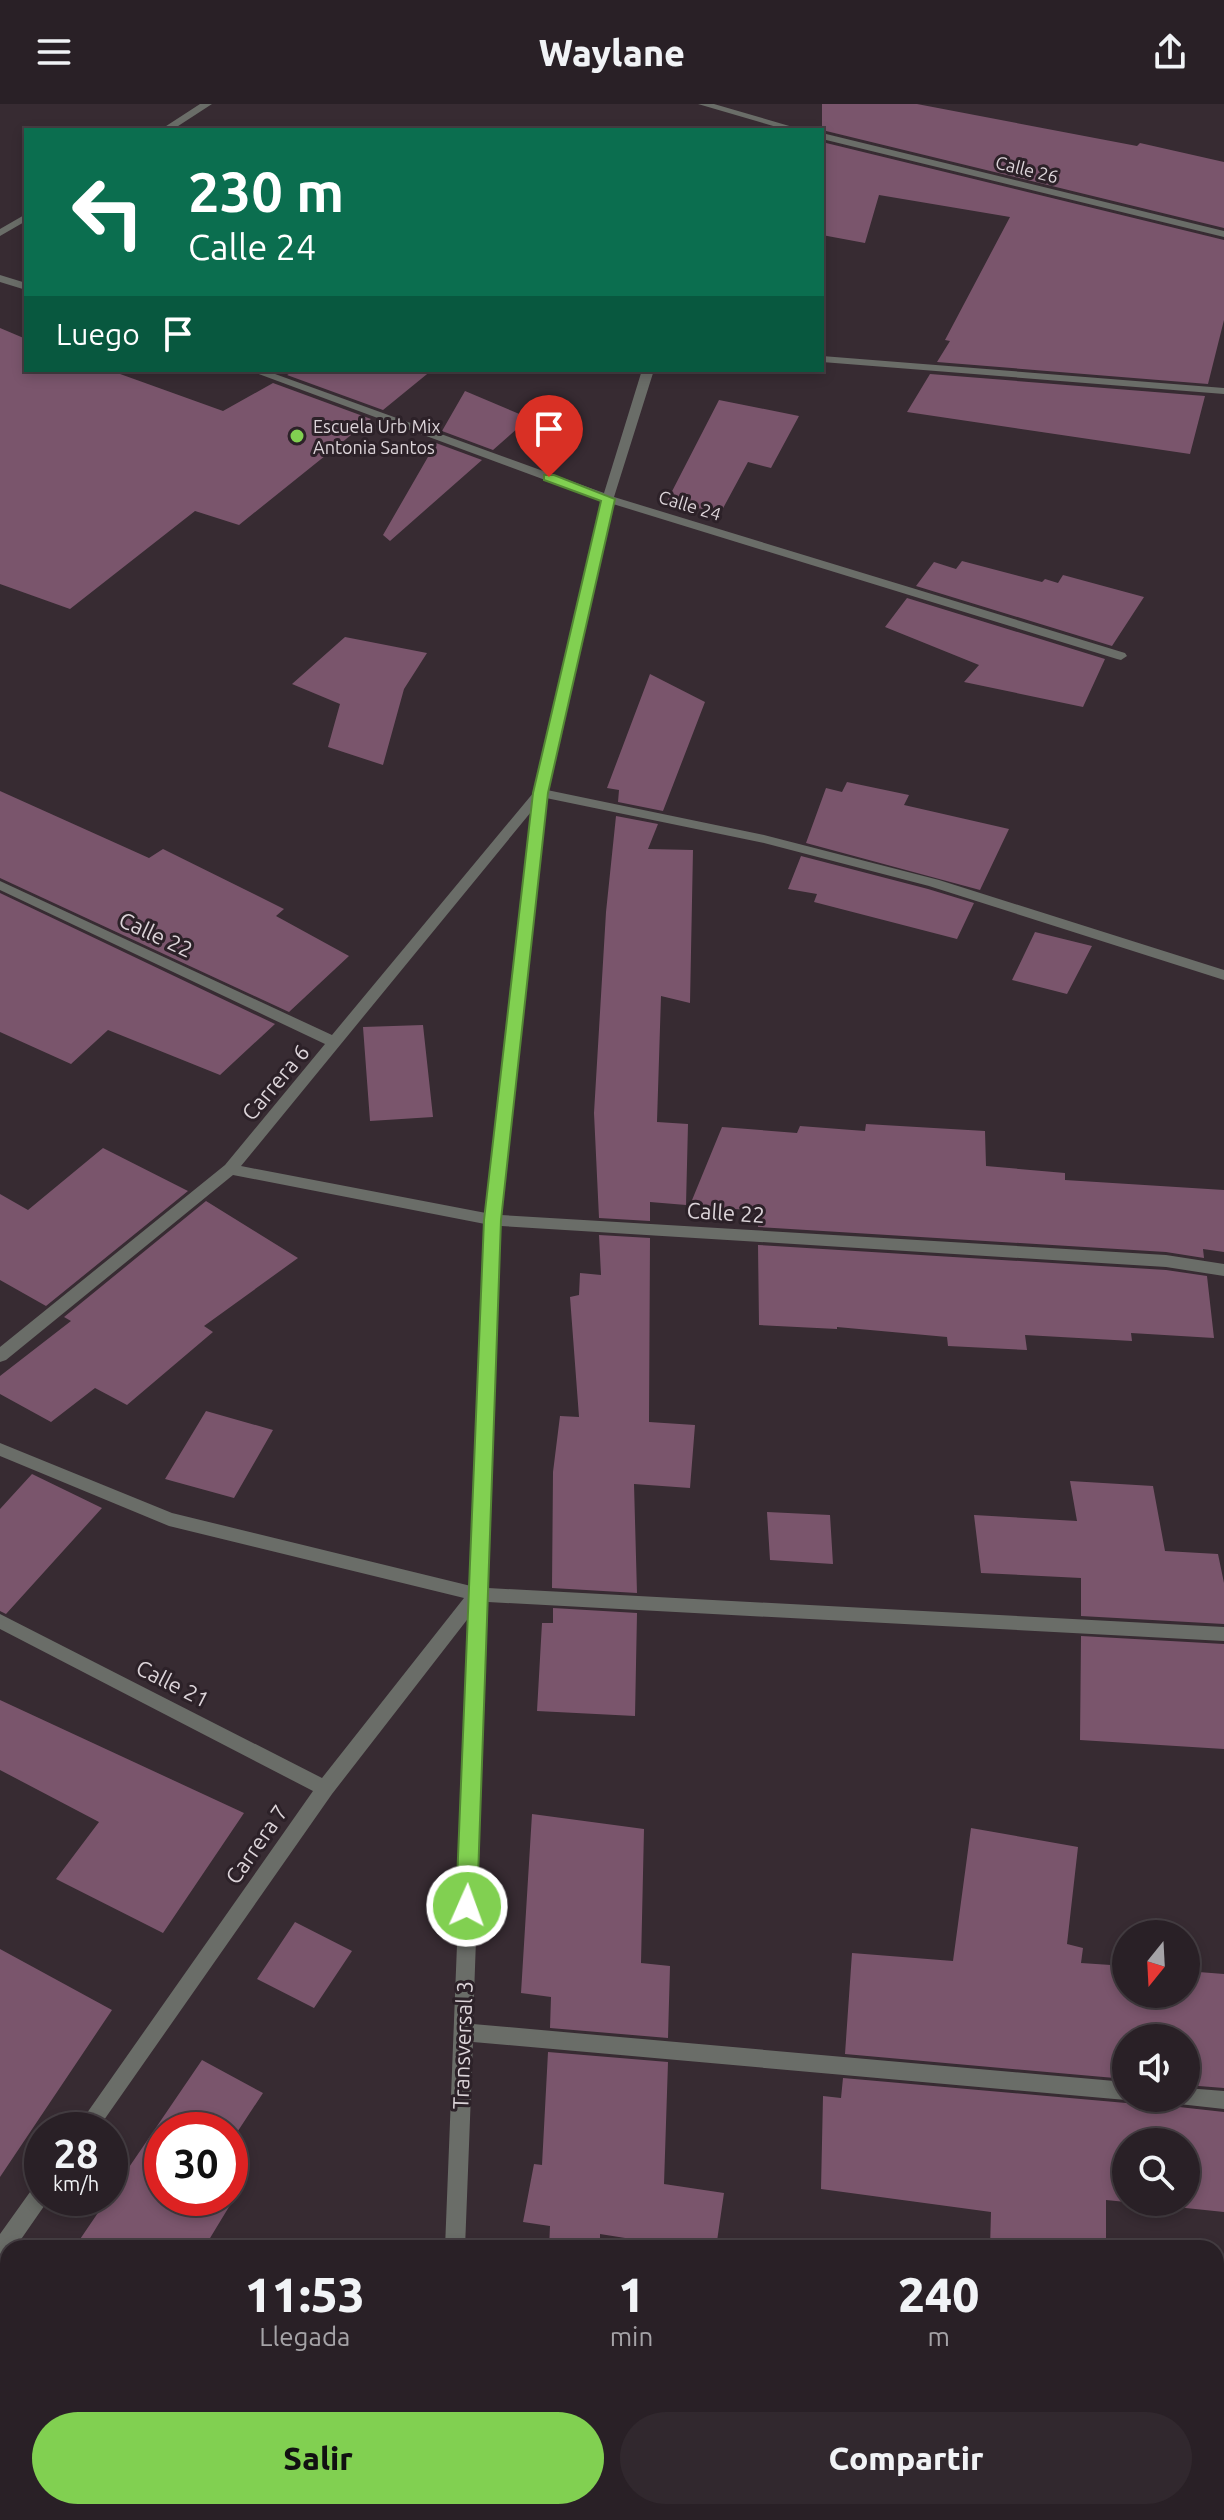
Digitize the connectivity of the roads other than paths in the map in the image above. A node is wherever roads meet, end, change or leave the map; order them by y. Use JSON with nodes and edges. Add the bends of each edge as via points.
{"nodes":[{"id":1,"x":207,"y":104,"type":"edge"},
{"id":2,"x":703,"y":104,"type":"edge"},
{"id":3,"x":763,"y":104,"type":"edge"},
{"id":4,"x":754,"y":125,"type":"edge"},
{"id":5,"x":168,"y":128,"type":"edge"},
{"id":6,"x":780,"y":128,"type":"edge"},
{"id":7,"x":824,"y":136,"type":"edge"},
{"id":8,"x":24,"y":218,"type":"edge"},
{"id":9,"x":0,"y":233,"type":"edge"},
{"id":10,"x":1224,"y":234,"type":"edge"},
{"id":11,"x":0,"y":278,"type":"edge"},
{"id":12,"x":24,"y":286,"type":"edge"},
{"id":13,"x":824,"y":359,"type":"edge"},
{"id":14,"x":259,"y":372,"type":"edge"},
{"id":15,"x":647,"y":372,"type":"edge"},
{"id":16,"x":1224,"y":391,"type":"edge"},
{"id":17,"x":608,"y":499,"type":"junction"},
{"id":18,"x":1121,"y":656,"type":"dead end"},
{"id":19,"x":540,"y":793,"type":"junction"},
{"id":20,"x":0,"y":885,"type":"edge"},
{"id":21,"x":1224,"y":975,"type":"edge"},
{"id":22,"x":336,"y":1043,"type":"junction"},
{"id":23,"x":230,"y":1169,"type":"junction"},
{"id":24,"x":493,"y":1220,"type":"junction"},
{"id":25,"x":1224,"y":1270,"type":"edge"},
{"id":26,"x":0,"y":1356,"type":"edge"},
{"id":27,"x":0,"y":1449,"type":"edge"},
{"id":28,"x":477,"y":1594,"type":"junction"},
{"id":29,"x":0,"y":1621,"type":"edge"},
{"id":30,"x":1224,"y":1634,"type":"edge"},
{"id":31,"x":325,"y":1788,"type":"junction"},
{"id":32,"x":462,"y":2032,"type":"junction"},
{"id":33,"x":1112,"y":2090,"type":"edge"},
{"id":34,"x":1200,"y":2098,"type":"edge"},
{"id":35,"x":1224,"y":2100,"type":"edge"},
{"id":36,"x":98,"y":2112,"type":"edge"},
{"id":37,"x":25,"y":2216,"type":"edge"},
{"id":38,"x":8,"y":2240,"type":"edge"},
{"id":39,"x":455,"y":2240,"type":"edge"}],
"edges":[{"from":1,"to":5,"type":"street"},
{"from":2,"to":4,"type":"street"},
{"from":3,"to":4,"type":"street"},
{"from":4,"to":6,"type":"street"},
{"from":7,"to":10,"type":"street","name":"Calle 26"},
{"from":8,"to":9,"type":"street"},
{"from":11,"to":12,"type":"street"},
{"from":13,"to":16,"type":"street"},
{"from":14,"to":17,"type":"street","name":"Calle 24"},
{"from":15,"to":17,"type":"street","name":"Transversal 3"},
{"from":17,"to":18,"type":"street","name":"Calle 24"},
{"from":17,"to":19,"type":"street","name":"Transversal 3"},
{"from":19,"to":21,"type":"street","via":[[764,839],[934,883]]},
{"from":19,"to":22,"type":"street","name":"Carrera 6"},
{"from":19,"to":24,"type":"street","name":"Transversal 3"},
{"from":20,"to":22,"type":"street","name":"Calle 22"},
{"from":22,"to":23,"type":"street","name":"Carrera 6"},
{"from":23,"to":24,"type":"street","name":"Calle 22"},
{"from":23,"to":26,"type":"street","name":"Carrera 6"},
{"from":24,"to":25,"type":"street","name":"Calle 22","via":[[1166,1261]]},
{"from":24,"to":28,"type":"street","name":"Transversal 3"},
{"from":27,"to":28,"type":"street","via":[[169,1519]]},
{"from":28,"to":30,"type":"street"},
{"from":28,"to":31,"type":"street","name":"Carrera 7"},
{"from":28,"to":32,"type":"street","name":"Transversal 3"},
{"from":29,"to":31,"type":"street","name":"Calle 21"},
{"from":31,"to":36,"type":"street","name":"Carrera 7"},
{"from":32,"to":33,"type":"street"},
{"from":32,"to":39,"type":"street","name":"Transversal 3"},
{"from":34,"to":35,"type":"street"},
{"from":37,"to":38,"type":"street"}]}
